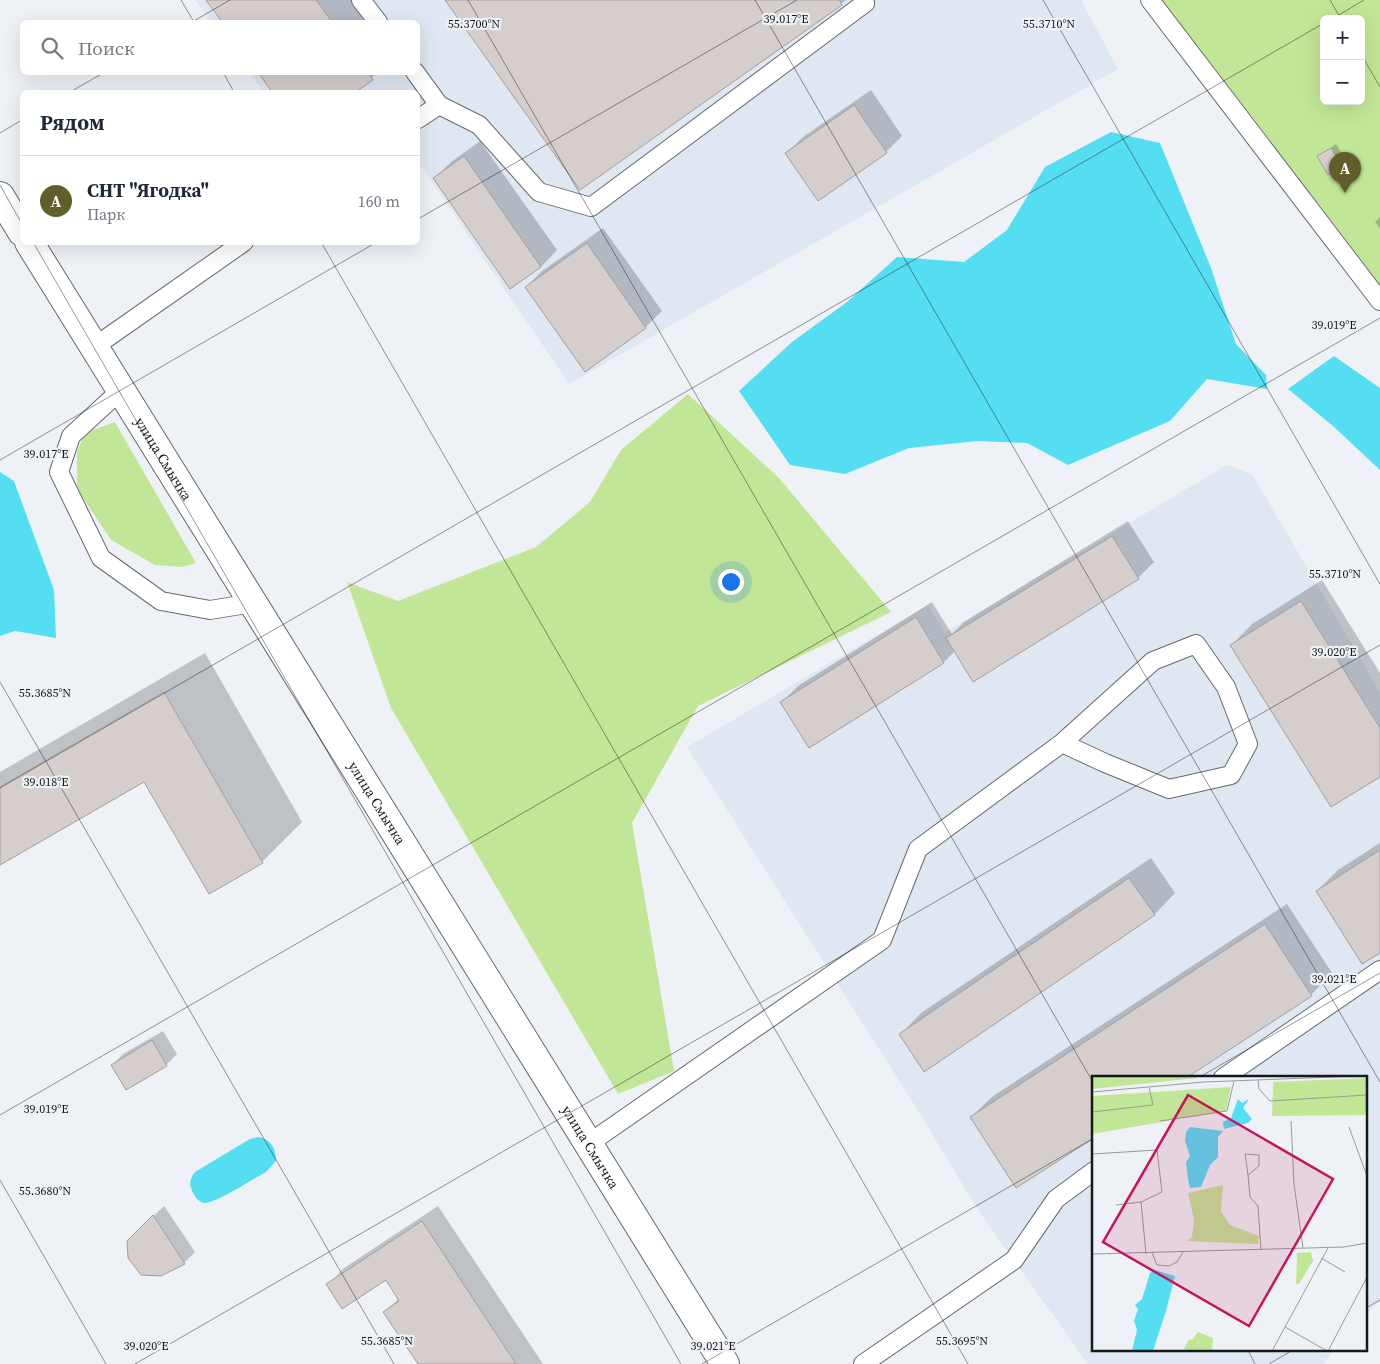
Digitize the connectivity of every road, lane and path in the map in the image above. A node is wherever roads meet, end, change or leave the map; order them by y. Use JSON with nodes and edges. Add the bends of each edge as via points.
{"nodes":[{"id":1,"x":361,"y":0,"type":"edge"},
{"id":2,"x":864,"y":0,"type":"edge"},
{"id":3,"x":1150,"y":0,"type":"edge"},
{"id":4,"x":376,"y":20,"type":"edge"},
{"id":5,"x":417,"y":75,"type":"edge"},
{"id":6,"x":439,"y":105,"type":"junction"},
{"id":7,"x":420,"y":118,"type":"edge"},
{"id":8,"x":0,"y":196,"type":"edge"},
{"id":9,"x":20,"y":229,"type":"edge"},
{"id":10,"x":31,"y":245,"type":"edge"},
{"id":11,"x":240,"y":245,"type":"edge"},
{"id":12,"x":1380,"y":302,"type":"edge"},
{"id":13,"x":94,"y":348,"type":"junction"},
{"id":14,"x":121,"y":390,"type":"junction"},
{"id":15,"x":253,"y":603,"type":"junction"},
{"id":16,"x":1062,"y":743,"type":"junction"},
{"id":17,"x":1380,"y":970,"type":"edge"},
{"id":18,"x":1226,"y":1076,"type":"edge"},
{"id":19,"x":588,"y":1144,"type":"junction"},
{"id":20,"x":1092,"y":1172,"type":"edge"},
{"id":21,"x":725,"y":1364,"type":"edge"},
{"id":22,"x":863,"y":1364,"type":"edge"}],
"edges":[{"from":1,"to":4,"type":"lane"},
{"from":2,"to":6,"type":"lane","via":[[865,3],[592,207],[539,192],[479,125]]},
{"from":3,"to":12,"type":"lane"},
{"from":5,"to":6,"type":"lane"},
{"from":6,"to":7,"type":"lane"},
{"from":8,"to":9,"type":"street"},
{"from":10,"to":13,"type":"street","name":"улица Смычка"},
{"from":11,"to":13,"type":"lane"},
{"from":13,"to":14,"type":"street","name":"улица Смычка"},
{"from":14,"to":15,"type":"street","name":"улица Смычка"},
{"from":14,"to":15,"type":"lane","via":[[71,436],[59,472],[101,558],[162,601],[210,610]]},
{"from":15,"to":19,"type":"street","name":"улица Смычка"},
{"from":16,"to":16,"type":"lane","via":[[1153,661],[1196,644],[1226,687],[1248,744],[1231,775],[1169,789]]},
{"from":16,"to":19,"type":"lane","via":[[918,849],[882,940]]},
{"from":17,"to":18,"type":"lane"},
{"from":19,"to":21,"type":"street","name":"улица Смычка"},
{"from":20,"to":22,"type":"lane","via":[[1056,1199],[1014,1260]]}]}
